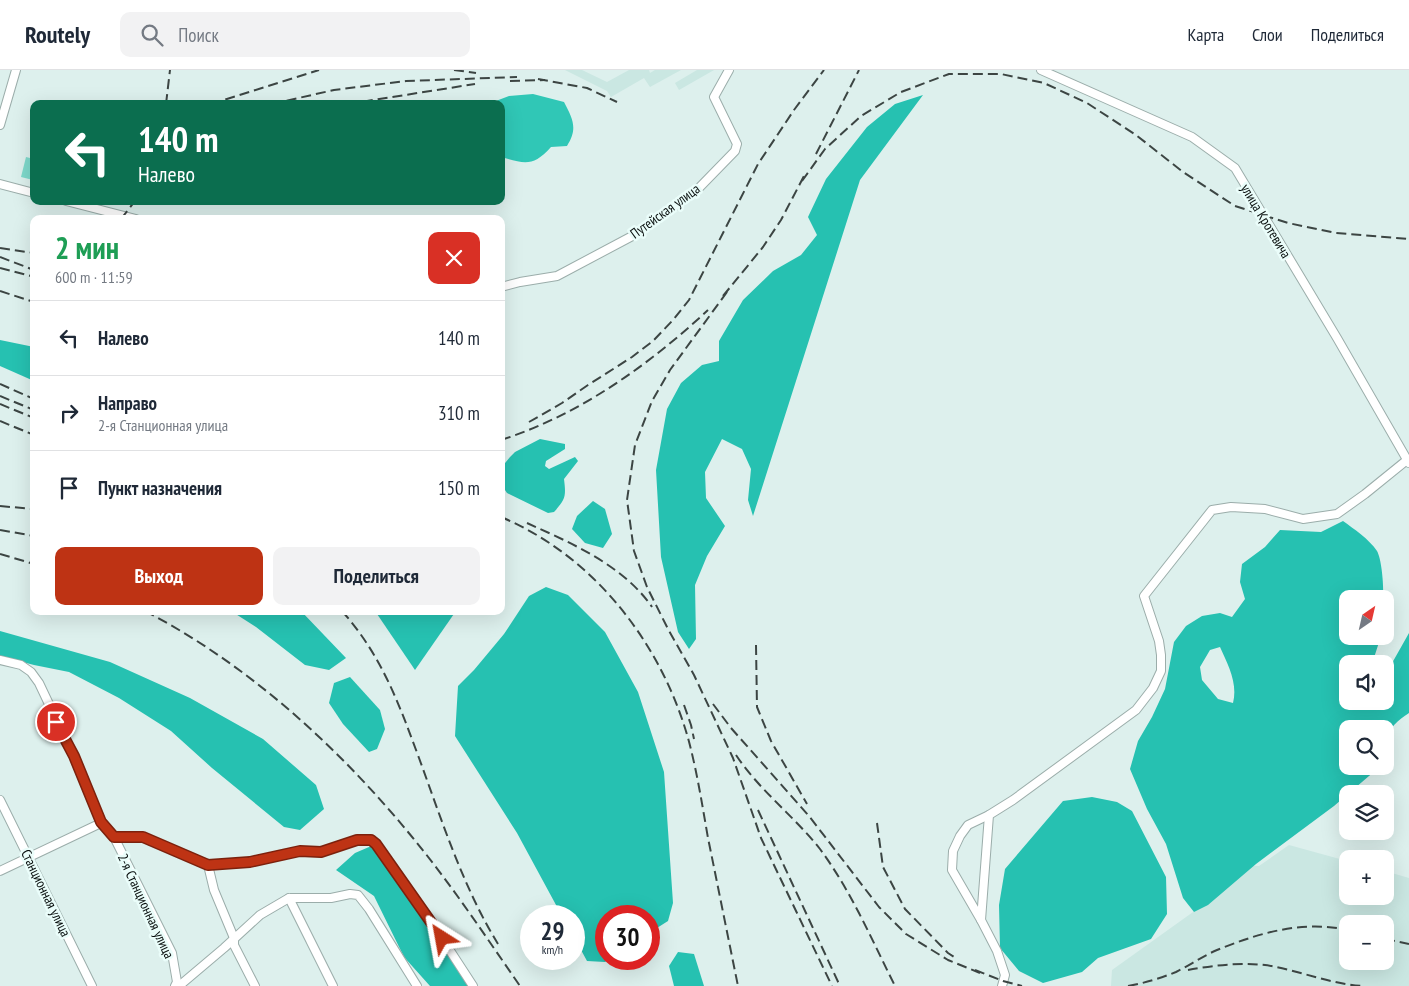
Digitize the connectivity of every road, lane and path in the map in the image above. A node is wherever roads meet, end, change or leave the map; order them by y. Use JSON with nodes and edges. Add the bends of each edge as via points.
{"nodes":[{"id":1,"x":16,"y":70,"type":"edge"},
{"id":2,"x":729,"y":70,"type":"edge"},
{"id":3,"x":1041,"y":70,"type":"edge"},
{"id":4,"x":0,"y":125,"type":"edge"},
{"id":5,"x":0,"y":184,"type":"edge"},
{"id":6,"x":30,"y":192,"type":"edge"},
{"id":7,"x":82,"y":205,"type":"edge"},
{"id":8,"x":120,"y":215,"type":"edge"},
{"id":9,"x":505,"y":286,"type":"edge"},
{"id":10,"x":1408,"y":461,"type":"edge"},
{"id":11,"x":0,"y":660,"type":"edge"},
{"id":12,"x":0,"y":800,"type":"edge"},
{"id":13,"x":989,"y":816,"type":"junction"},
{"id":14,"x":101,"y":822,"type":"junction"},
{"id":15,"x":114,"y":837,"type":"junction"},
{"id":16,"x":28,"y":858,"type":"junction"},
{"id":17,"x":208,"y":865,"type":"junction"},
{"id":18,"x":0,"y":871,"type":"edge"},
{"id":19,"x":289,"y":898,"type":"junction"},
{"id":20,"x":981,"y":920,"type":"junction"},
{"id":21,"x":234,"y":938,"type":"junction"},
{"id":22,"x":92,"y":986,"type":"edge"},
{"id":23,"x":175,"y":986,"type":"edge"},
{"id":24,"x":179,"y":986,"type":"edge"},
{"id":25,"x":255,"y":986,"type":"edge"},
{"id":26,"x":333,"y":986,"type":"edge"},
{"id":27,"x":417,"y":986,"type":"edge"},
{"id":28,"x":473,"y":986,"type":"edge"},
{"id":29,"x":1002,"y":986,"type":"edge"}],
"edges":[{"from":1,"to":4,"type":"street"},
{"from":2,"to":9,"type":"street","name":"Путейская улица","via":[[714,97],[737,144],[735,151],[696,191],[638,233],[557,276]]},
{"from":3,"to":10,"type":"street","name":"улица Кротевича","via":[[1192,137],[1235,168]]},
{"from":5,"to":6,"type":"street"},
{"from":7,"to":8,"type":"street"},
{"from":10,"to":13,"type":"street","via":[[1337,514],[1302,519],[1265,509],[1231,506],[1212,510],[1144,596],[1161,655],[1161,671],[1153,688],[1136,710]]},
{"from":11,"to":14,"type":"street","name":"2-я Станционная улица","via":[[21,665],[39,683]]},
{"from":12,"to":16,"type":"street","name":"Станционная улица"},
{"from":13,"to":20,"type":"street"},
{"from":13,"to":20,"type":"street","via":[[968,825],[953,851],[952,870]]},
{"from":14,"to":15,"type":"street","name":"2-я Станционная улица"},
{"from":14,"to":16,"type":"street"},
{"from":15,"to":17,"type":"street","via":[[143,837]]},
{"from":15,"to":23,"type":"street","name":"2-я Станционная улица","via":[[172,953]]},
{"from":16,"to":18,"type":"street"},
{"from":16,"to":22,"type":"street","name":"Станционная улица"},
{"from":17,"to":21,"type":"street","via":[[214,890]]},
{"from":17,"to":28,"type":"street","via":[[250,862],[300,851],[321,852],[357,840],[371,840],[432,922]]},
{"from":19,"to":21,"type":"street","via":[[260,915]]},
{"from":19,"to":26,"type":"street"},
{"from":19,"to":27,"type":"street","via":[[358,896]]},
{"from":20,"to":29,"type":"street","via":[[1005,975]]},
{"from":21,"to":24,"type":"street"},
{"from":21,"to":25,"type":"street","via":[[234,945]]}]}
